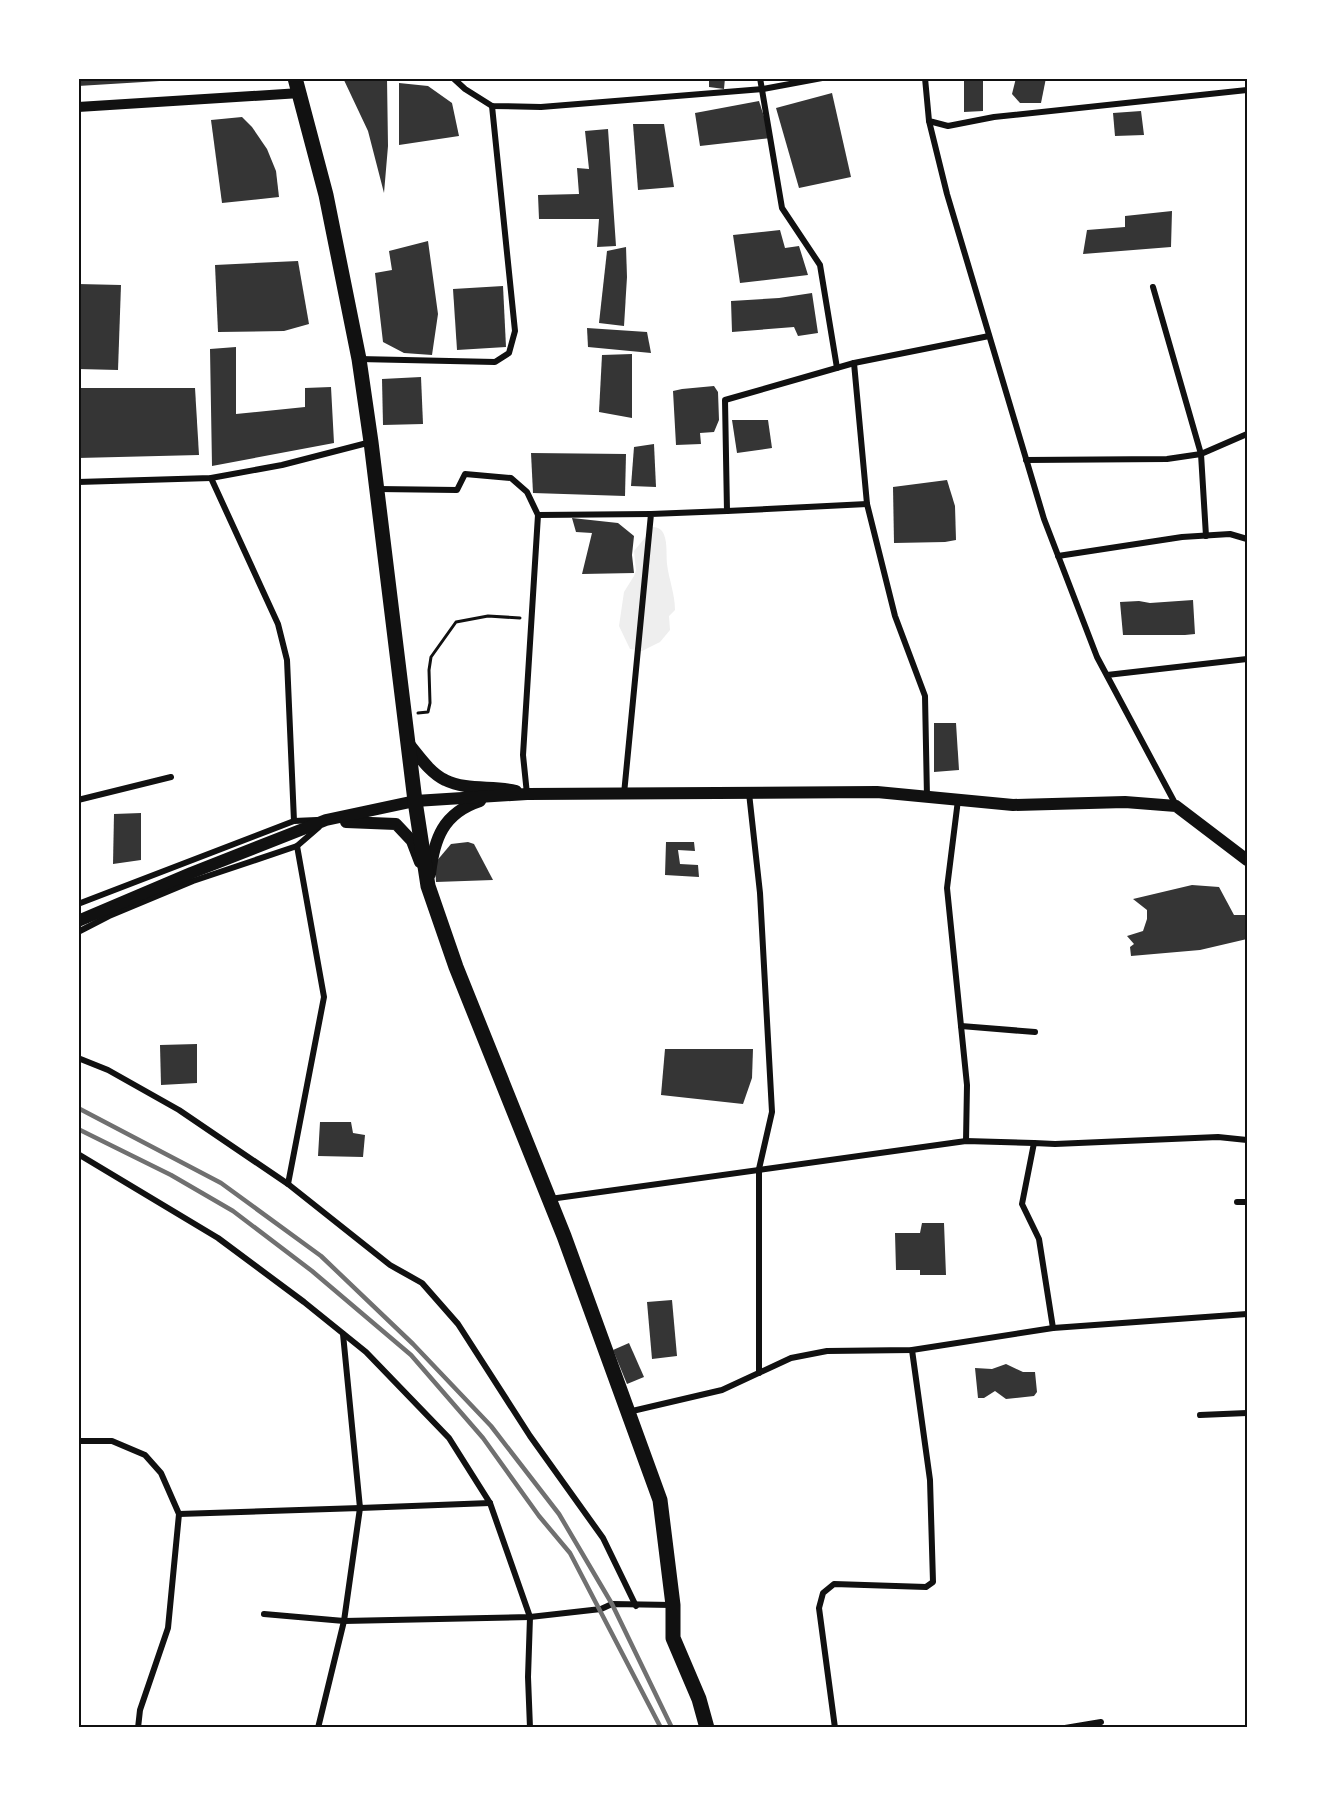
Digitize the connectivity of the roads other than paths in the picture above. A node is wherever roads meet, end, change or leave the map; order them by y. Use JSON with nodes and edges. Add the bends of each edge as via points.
{"nodes":[{"id":1,"x":295,"y":78,"type":"edge"},
{"id":2,"x":453,"y":78,"type":"edge"},
{"id":3,"x":760,"y":78,"type":"edge"},
{"id":4,"x":822,"y":78,"type":"edge"},
{"id":5,"x":925,"y":78,"type":"edge"},
{"id":6,"x":763,"y":89,"type":"junction"},
{"id":7,"x":1247,"y":90,"type":"edge"},
{"id":8,"x":300,"y":93,"type":"junction"},
{"id":9,"x":78,"y":106,"type":"edge"},
{"id":10,"x":492,"y":106,"type":"junction"},
{"id":11,"x":929,"y":121,"type":"junction"},
{"id":12,"x":1153,"y":287,"type":"dead end"},
{"id":13,"x":989,"y":336,"type":"junction"},
{"id":14,"x":359,"y":359,"type":"junction"},
{"id":15,"x":854,"y":363,"type":"junction"},
{"id":16,"x":837,"y":368,"type":"junction"},
{"id":17,"x":1247,"y":434,"type":"edge"},
{"id":18,"x":371,"y":442,"type":"junction"},
{"id":19,"x":1201,"y":454,"type":"junction"},
{"id":20,"x":1026,"y":460,"type":"junction"},
{"id":21,"x":211,"y":478,"type":"junction"},
{"id":22,"x":78,"y":483,"type":"edge"},
{"id":23,"x":377,"y":489,"type":"junction"},
{"id":24,"x":867,"y":504,"type":"junction"},
{"id":25,"x":727,"y":511,"type":"junction"},
{"id":26,"x":651,"y":514,"type":"junction"},
{"id":27,"x":538,"y":515,"type":"junction"},
{"id":28,"x":1206,"y":536,"type":"junction"},
{"id":29,"x":1247,"y":539,"type":"edge"},
{"id":30,"x":1058,"y":556,"type":"junction"},
{"id":31,"x":1247,"y":659,"type":"edge"},
{"id":32,"x":1107,"y":675,"type":"junction"},
{"id":33,"x":408,"y":743,"type":"junction"},
{"id":34,"x":171,"y":777,"type":"dead end"},
{"id":35,"x":749,"y":793,"type":"junction"},
{"id":36,"x":527,"y":794,"type":"junction"},
{"id":37,"x":624,"y":794,"type":"junction"},
{"id":38,"x":499,"y":797,"type":"junction"},
{"id":39,"x":927,"y":797,"type":"junction"},
{"id":40,"x":78,"y":800,"type":"edge"},
{"id":41,"x":958,"y":800,"type":"junction"},
{"id":42,"x":415,"y":801,"type":"junction"},
{"id":43,"x":1176,"y":806,"type":"junction"},
{"id":44,"x":343,"y":818,"type":"junction"},
{"id":45,"x":326,"y":820,"type":"junction"},
{"id":46,"x":294,"y":821,"type":"junction"},
{"id":47,"x":297,"y":846,"type":"junction"},
{"id":48,"x":1247,"y":860,"type":"edge"},
{"id":49,"x":428,"y":886,"type":"junction"},
{"id":50,"x":78,"y":904,"type":"edge"},
{"id":51,"x":78,"y":921,"type":"edge"},
{"id":52,"x":78,"y":932,"type":"edge"},
{"id":53,"x":961,"y":1026,"type":"junction"},
{"id":54,"x":1035,"y":1032,"type":"dead end"},
{"id":55,"x":78,"y":1058,"type":"edge"},
{"id":56,"x":1247,"y":1140,"type":"edge"},
{"id":57,"x":966,"y":1141,"type":"junction"},
{"id":58,"x":1034,"y":1143,"type":"junction"},
{"id":59,"x":78,"y":1154,"type":"edge"},
{"id":60,"x":759,"y":1169,"type":"junction"},
{"id":61,"x":288,"y":1184,"type":"junction"},
{"id":62,"x":550,"y":1199,"type":"junction"},
{"id":63,"x":1237,"y":1202,"type":"dead end"},
{"id":64,"x":1247,"y":1202,"type":"edge"},
{"id":65,"x":1247,"y":1314,"type":"edge"},
{"id":66,"x":1053,"y":1328,"type":"junction"},
{"id":67,"x":343,"y":1334,"type":"junction"},
{"id":68,"x":912,"y":1350,"type":"junction"},
{"id":69,"x":759,"y":1373,"type":"junction"},
{"id":70,"x":628,"y":1412,"type":"junction"},
{"id":71,"x":1247,"y":1413,"type":"edge"},
{"id":72,"x":1200,"y":1415,"type":"dead end"},
{"id":73,"x":78,"y":1441,"type":"edge"},
{"id":74,"x":490,"y":1503,"type":"junction"},
{"id":75,"x":360,"y":1508,"type":"junction"},
{"id":76,"x":179,"y":1514,"type":"junction"},
{"id":77,"x":673,"y":1605,"type":"junction"},
{"id":78,"x":636,"y":1606,"type":"junction"},
{"id":79,"x":264,"y":1614,"type":"dead end"},
{"id":80,"x":530,"y":1617,"type":"junction"},
{"id":81,"x":344,"y":1621,"type":"junction"},
{"id":82,"x":1101,"y":1722,"type":"dead end"},
{"id":83,"x":138,"y":1728,"type":"edge"},
{"id":84,"x":318,"y":1728,"type":"edge"},
{"id":85,"x":530,"y":1728,"type":"edge"},
{"id":86,"x":707,"y":1728,"type":"edge"},
{"id":87,"x":835,"y":1728,"type":"edge"},
{"id":88,"x":1065,"y":1728,"type":"edge"}],
"edges":[{"from":1,"to":8,"type":"main road"},
{"from":2,"to":10,"type":"street"},
{"from":3,"to":6,"type":"street"},
{"from":4,"to":6,"type":"street"},
{"from":5,"to":11,"type":"street"},
{"from":6,"to":10,"type":"street","via":[[541,107]]},
{"from":6,"to":16,"type":"street","via":[[782,208],[820,265]]},
{"from":7,"to":11,"type":"street","via":[[994,117],[948,126]]},
{"from":8,"to":9,"type":"street"},
{"from":8,"to":14,"type":"main road","via":[[326,195]]},
{"from":10,"to":14,"type":"street","via":[[515,331],[509,353],[495,362]]},
{"from":11,"to":13,"type":"street"},
{"from":12,"to":19,"type":"street"},
{"from":13,"to":15,"type":"street"},
{"from":13,"to":20,"type":"street"},
{"from":14,"to":18,"type":"main road"},
{"from":15,"to":16,"type":"street"},
{"from":15,"to":24,"type":"street"},
{"from":16,"to":25,"type":"street","via":[[725,400]]},
{"from":17,"to":19,"type":"street"},
{"from":18,"to":21,"type":"street"},
{"from":18,"to":23,"type":"main road"},
{"from":19,"to":20,"type":"street","via":[[1167,459]]},
{"from":19,"to":28,"type":"street"},
{"from":20,"to":30,"type":"street"},
{"from":21,"to":22,"type":"street"},
{"from":21,"to":46,"type":"street","via":[[281,633],[287,660]]},
{"from":23,"to":27,"type":"street","via":[[457,490],[465,474],[511,478],[527,492]]},
{"from":23,"to":33,"type":"main road"},
{"from":24,"to":25,"type":"street"},
{"from":24,"to":39,"type":"street","via":[[895,616],[925,696]]},
{"from":25,"to":26,"type":"street"},
{"from":26,"to":27,"type":"street"},
{"from":26,"to":37,"type":"street"},
{"from":27,"to":36,"type":"street","via":[[523,755]]},
{"from":28,"to":29,"type":"street","via":[[1230,534]]},
{"from":28,"to":30,"type":"street"},
{"from":30,"to":32,"type":"street"},
{"from":31,"to":32,"type":"street"},
{"from":32,"to":43,"type":"street"},
{"from":33,"to":36,"type":"main road","via":[[431,771],[446,781]]},
{"from":33,"to":42,"type":"main road"},
{"from":34,"to":40,"type":"street"},
{"from":35,"to":37,"type":"main road"},
{"from":35,"to":39,"type":"main road","via":[[877,792]]},
{"from":35,"to":60,"type":"street","via":[[760,892],[772,1112]]},
{"from":36,"to":37,"type":"main road"},
{"from":36,"to":38,"type":"main road"},
{"from":38,"to":42,"type":"main road"},
{"from":38,"to":49,"type":"main road","via":[[465,806],[451,817],[432,850]]},
{"from":39,"to":41,"type":"main road"},
{"from":41,"to":43,"type":"main road","via":[[1013,805],[1125,802]]},
{"from":41,"to":53,"type":"street","via":[[948,888]]},
{"from":42,"to":44,"type":"main road"},
{"from":42,"to":49,"type":"main road"},
{"from":43,"to":48,"type":"main road"},
{"from":44,"to":45,"type":"main road"},
{"from":44,"to":46,"type":"street"},
{"from":45,"to":47,"type":"street"},
{"from":45,"to":49,"type":"main road","via":[[396,824],[412,841]]},
{"from":45,"to":51,"type":"main road"},
{"from":46,"to":50,"type":"street"},
{"from":47,"to":52,"type":"street","via":[[193,881]]},
{"from":47,"to":61,"type":"street","via":[[324,997]]},
{"from":49,"to":62,"type":"main road","via":[[456,967]]},
{"from":53,"to":54,"type":"street"},
{"from":53,"to":57,"type":"street","via":[[967,1085]]},
{"from":55,"to":61,"type":"street","via":[[108,1070],[179,1110]]},
{"from":56,"to":58,"type":"street","via":[[1218,1137]]},
{"from":57,"to":58,"type":"street"},
{"from":57,"to":60,"type":"street"},
{"from":58,"to":66,"type":"street","via":[[1022,1204],[1039,1239]]},
{"from":59,"to":67,"type":"street","via":[[218,1238]]},
{"from":60,"to":62,"type":"street"},
{"from":60,"to":69,"type":"street"},
{"from":61,"to":78,"type":"street","via":[[390,1265],[422,1284],[458,1323],[530,1436],[603,1539]]},
{"from":62,"to":70,"type":"main road"},
{"from":63,"to":64,"type":"street"},
{"from":65,"to":66,"type":"street"},
{"from":66,"to":68,"type":"street"},
{"from":67,"to":74,"type":"street","via":[[366,1352],[449,1438]]},
{"from":67,"to":75,"type":"street"},
{"from":68,"to":69,"type":"street","via":[[827,1351],[791,1358]]},
{"from":68,"to":87,"type":"street","via":[[930,1480],[933,1581],[926,1587],[834,1584],[823,1593],[819,1608]]},
{"from":69,"to":70,"type":"street","via":[[722,1390]]},
{"from":70,"to":77,"type":"main road","via":[[660,1500]]},
{"from":71,"to":72,"type":"street"},
{"from":73,"to":76,"type":"street","via":[[112,1441],[145,1455],[161,1473]]},
{"from":74,"to":75,"type":"street"},
{"from":74,"to":80,"type":"street"},
{"from":75,"to":76,"type":"street"},
{"from":75,"to":81,"type":"street"},
{"from":76,"to":83,"type":"street","via":[[168,1628],[140,1710]]},
{"from":77,"to":78,"type":"street"},
{"from":77,"to":86,"type":"main road","via":[[673,1638]]},
{"from":78,"to":80,"type":"street","via":[[612,1604],[601,1610]]},
{"from":79,"to":81,"type":"street"},
{"from":80,"to":81,"type":"street"},
{"from":80,"to":85,"type":"street"},
{"from":81,"to":84,"type":"street"},
{"from":82,"to":88,"type":"street"}]}
